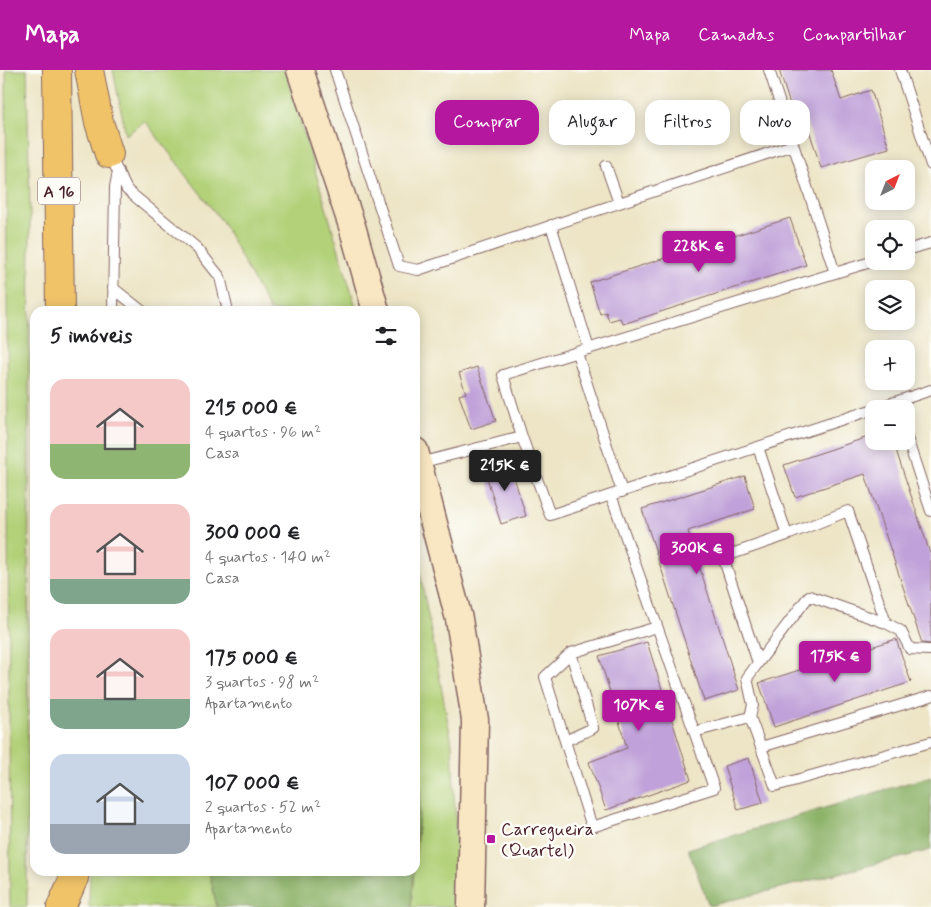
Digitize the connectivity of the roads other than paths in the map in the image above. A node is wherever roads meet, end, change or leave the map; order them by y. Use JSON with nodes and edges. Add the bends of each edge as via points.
{"nodes":[{"id":1,"x":57,"y":70,"type":"edge"},
{"id":2,"x":89,"y":70,"type":"edge"},
{"id":3,"x":300,"y":70,"type":"edge"},
{"id":4,"x":335,"y":70,"type":"edge"},
{"id":5,"x":768,"y":70,"type":"edge"},
{"id":6,"x":900,"y":70,"type":"edge"},
{"id":7,"x":778,"y":100,"type":"edge"},
{"id":8,"x":793,"y":145,"type":"joint"},
{"id":9,"x":113,"y":162,"type":"junction"},
{"id":10,"x":606,"y":166,"type":"dead end"},
{"id":11,"x":931,"y":166,"type":"edge"},
{"id":12,"x":620,"y":203,"type":"junction"},
{"id":13,"x":551,"y":226,"type":"junction"},
{"id":14,"x":931,"y":243,"type":"edge"},
{"id":15,"x":915,"y":247,"type":"edge"},
{"id":16,"x":865,"y":264,"type":"edge"},
{"id":17,"x":835,"y":273,"type":"junction"},
{"id":18,"x":113,"y":288,"type":"junction"},
{"id":19,"x":60,"y":306,"type":"edge"},
{"id":20,"x":113,"y":306,"type":"edge"},
{"id":21,"x":136,"y":306,"type":"edge"},
{"id":22,"x":227,"y":306,"type":"edge"},
{"id":23,"x":375,"y":306,"type":"edge"},
{"id":24,"x":588,"y":349,"type":"junction"},
{"id":25,"x":577,"y":353,"type":"junction"},
{"id":26,"x":931,"y":390,"type":"edge"},
{"id":27,"x":908,"y":400,"type":"edge"},
{"id":28,"x":865,"y":412,"type":"edge"},
{"id":29,"x":522,"y":437,"type":"junction"},
{"id":30,"x":758,"y":447,"type":"junction"},
{"id":31,"x":911,"y":450,"type":"edge"},
{"id":32,"x":420,"y":456,"type":"edge"},
{"id":33,"x":420,"y":472,"type":"edge"},
{"id":34,"x":622,"y":492,"type":"junction"},
{"id":35,"x":611,"y":495,"type":"junction"},
{"id":36,"x":931,"y":511,"type":"edge"},
{"id":37,"x":787,"y":535,"type":"junction"},
{"id":38,"x":886,"y":623,"type":"junction"},
{"id":39,"x":658,"y":628,"type":"junction"},
{"id":40,"x":930,"y":653,"type":"edge"},
{"id":41,"x":571,"y":654,"type":"junction"},
{"id":42,"x":758,"y":663,"type":"junction"},
{"id":43,"x":931,"y":696,"type":"edge"},
{"id":44,"x":750,"y":717,"type":"junction"},
{"id":45,"x":694,"y":732,"type":"junction"},
{"id":46,"x":565,"y":741,"type":"junction"},
{"id":47,"x":931,"y":742,"type":"edge"},
{"id":48,"x":761,"y":747,"type":"junction"},
{"id":49,"x":56,"y":876,"type":"edge"},
{"id":50,"x":74,"y":876,"type":"edge"},
{"id":51,"x":55,"y":907,"type":"edge"},
{"id":52,"x":61,"y":907,"type":"edge"},
{"id":53,"x":471,"y":907,"type":"edge"}],
"edges":[{"from":1,"to":19,"type":"highway","number":"A 16"},
{"from":2,"to":9,"type":"highway","via":[[99,122]]},
{"from":3,"to":23,"type":"main road","via":[[352,226]]},
{"from":4,"to":13,"type":"lane","via":[[399,266],[418,270]]},
{"from":5,"to":7,"type":"lane"},
{"from":6,"to":11,"type":"lane"},
{"from":8,"to":12,"type":"lane"},
{"from":8,"to":17,"type":"lane"},
{"from":9,"to":18,"type":"lane"},
{"from":9,"to":22,"type":"lane","via":[[127,190],[203,255],[220,277]]},
{"from":10,"to":12,"type":"lane"},
{"from":12,"to":13,"type":"lane"},
{"from":13,"to":24,"type":"lane"},
{"from":14,"to":15,"type":"lane"},
{"from":16,"to":17,"type":"lane"},
{"from":17,"to":24,"type":"lane"},
{"from":18,"to":20,"type":"lane"},
{"from":18,"to":21,"type":"lane"},
{"from":24,"to":25,"type":"lane"},
{"from":25,"to":29,"type":"lane","via":[[503,375]]},
{"from":25,"to":34,"type":"lane"},
{"from":26,"to":27,"type":"lane"},
{"from":28,"to":30,"type":"lane"},
{"from":29,"to":32,"type":"lane"},
{"from":29,"to":35,"type":"lane","via":[[550,515]]},
{"from":30,"to":34,"type":"lane"},
{"from":30,"to":37,"type":"lane"},
{"from":31,"to":36,"type":"lane"},
{"from":33,"to":53,"type":"main road","via":[[458,619],[475,720]]},
{"from":34,"to":35,"type":"lane"},
{"from":35,"to":39,"type":"lane"},
{"from":37,"to":38,"type":"lane","via":[[848,511]]},
{"from":37,"to":42,"type":"lane","via":[[724,558]]},
{"from":38,"to":40,"type":"lane","via":[[901,631],[910,649]]},
{"from":38,"to":42,"type":"lane","via":[[809,596]]},
{"from":39,"to":41,"type":"lane"},
{"from":39,"to":45,"type":"lane"},
{"from":41,"to":46,"type":"lane","via":[[544,677]]},
{"from":41,"to":46,"type":"lane","via":[[593,728]]},
{"from":42,"to":44,"type":"lane","via":[[747,678],[753,705]]},
{"from":43,"to":48,"type":"lane"},
{"from":44,"to":45,"type":"lane"},
{"from":44,"to":48,"type":"lane"},
{"from":45,"to":46,"type":"lane","via":[[714,788],[592,827]]},
{"from":47,"to":48,"type":"lane","via":[[775,786]]},
{"from":49,"to":51,"type":"highway"},
{"from":50,"to":52,"type":"highway"}]}
